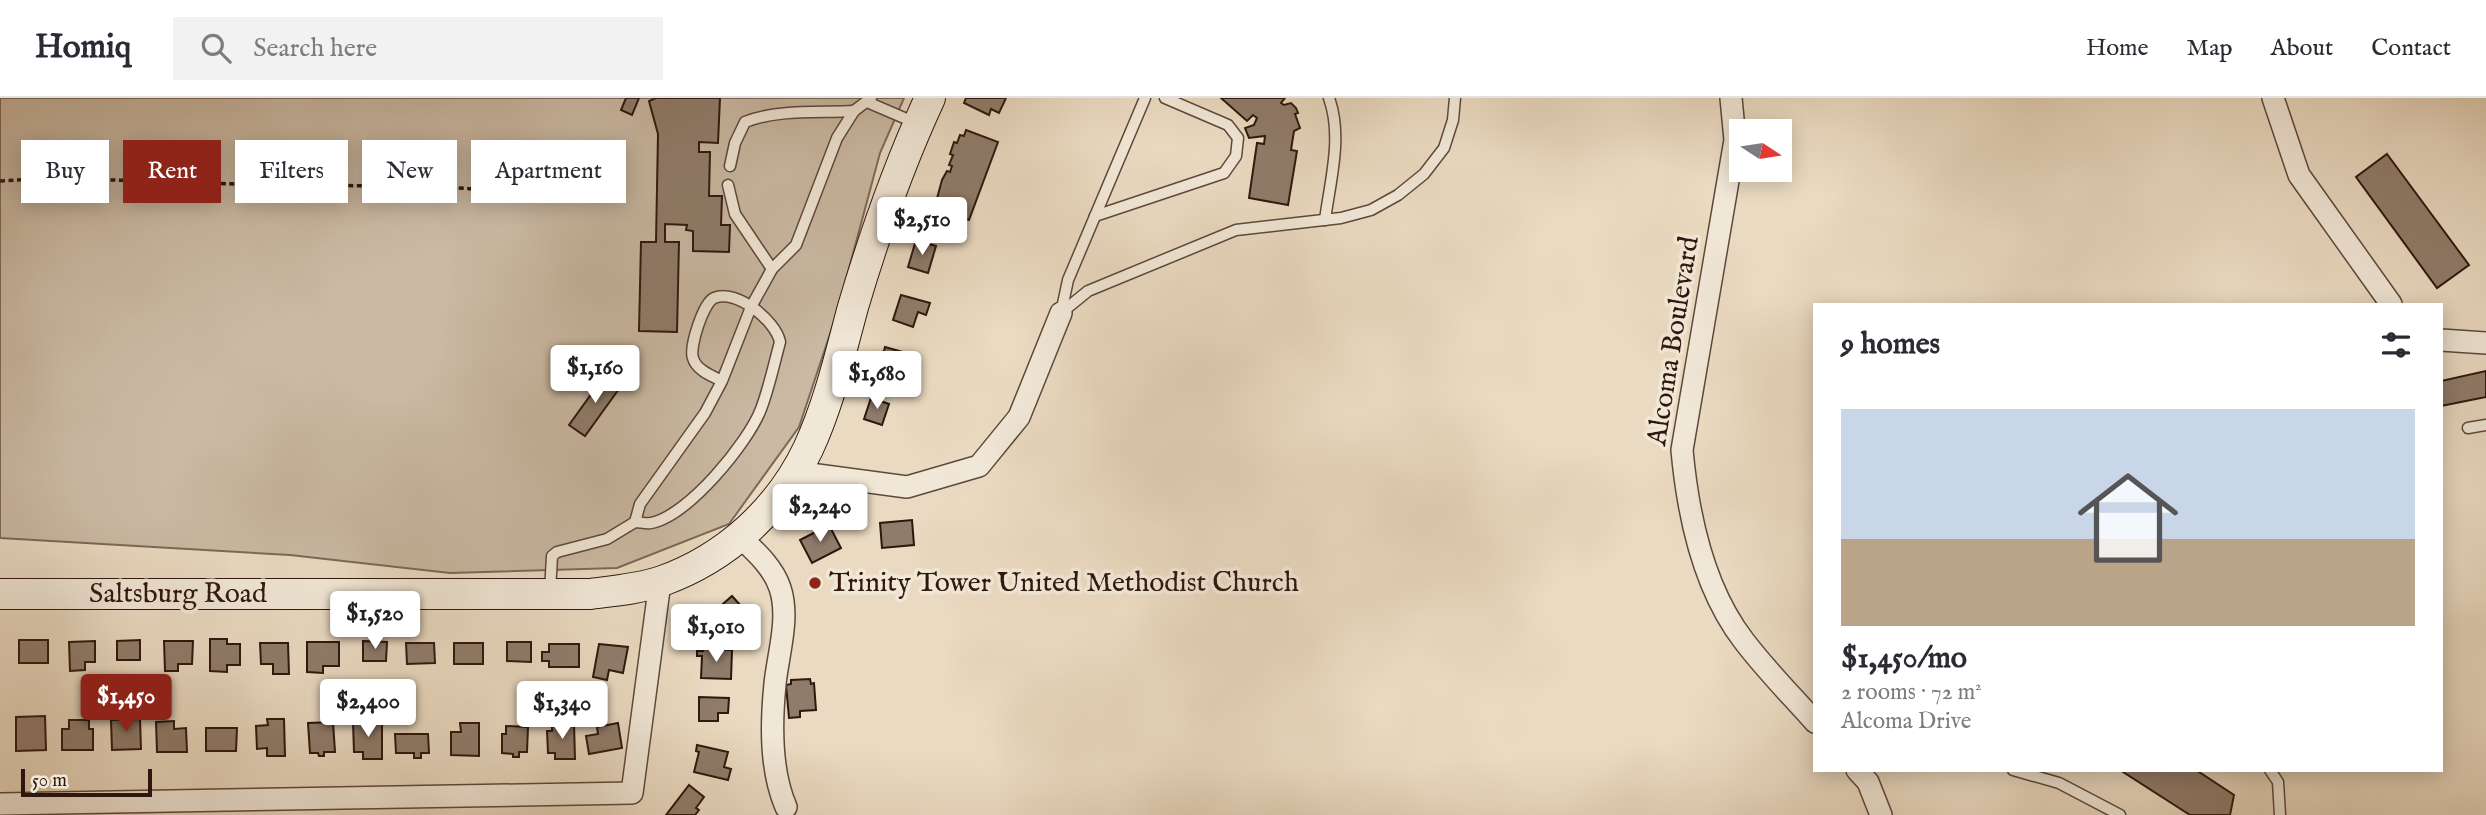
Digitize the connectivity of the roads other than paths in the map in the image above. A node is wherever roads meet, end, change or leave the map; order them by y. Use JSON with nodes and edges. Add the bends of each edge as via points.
{"nodes":[{"id":1,"x":1145,"y":98,"type":"edge"},
{"id":2,"x":1166,"y":98,"type":"edge"},
{"id":3,"x":1329,"y":98,"type":"edge"},
{"id":4,"x":1455,"y":98,"type":"edge"},
{"id":5,"x":1731,"y":98,"type":"edge"},
{"id":6,"x":2273,"y":98,"type":"edge"},
{"id":7,"x":869,"y":100,"type":"edge"},
{"id":8,"x":854,"y":111,"type":"junction"},
{"id":9,"x":924,"y":111,"type":"edge"},
{"id":10,"x":730,"y":166,"type":"dead end"},
{"id":11,"x":729,"y":185,"type":"dead end"},
{"id":12,"x":1095,"y":216,"type":"junction"},
{"id":13,"x":1325,"y":220,"type":"junction"},
{"id":14,"x":772,"y":269,"type":"junction"},
{"id":15,"x":2390,"y":303,"type":"edge"},
{"id":16,"x":751,"y":307,"type":"junction"},
{"id":17,"x":1061,"y":313,"type":"junction"},
{"id":18,"x":2443,"y":340,"type":"edge"},
{"id":19,"x":2486,"y":343,"type":"edge"},
{"id":20,"x":722,"y":381,"type":"junction"},
{"id":21,"x":2486,"y":425,"type":"edge"},
{"id":22,"x":2468,"y":428,"type":"dead end"},
{"id":23,"x":796,"y":472,"type":"junction"},
{"id":24,"x":635,"y":522,"type":"junction"},
{"id":25,"x":740,"y":537,"type":"junction"},
{"id":26,"x":660,"y":582,"type":"junction"},
{"id":27,"x":0,"y":594,"type":"edge"},
{"id":28,"x":549,"y":595,"type":"junction"},
{"id":29,"x":1813,"y":718,"type":"edge"},
{"id":30,"x":1859,"y":772,"type":"edge"},
{"id":31,"x":2020,"y":772,"type":"edge"},
{"id":32,"x":2271,"y":772,"type":"edge"},
{"id":33,"x":0,"y":804,"type":"edge"},
{"id":34,"x":790,"y":811,"type":"edge"},
{"id":35,"x":1881,"y":815,"type":"edge"},
{"id":36,"x":2120,"y":815,"type":"edge"},
{"id":37,"x":2280,"y":815,"type":"edge"}],
"edges":[{"from":1,"to":12,"type":"lane"},
{"from":2,"to":12,"type":"lane","via":[[1228,125],[1238,138],[1237,156],[1224,173]]},
{"from":3,"to":13,"type":"lane","via":[[1335,143]]},
{"from":4,"to":13,"type":"lane","via":[[1444,148],[1424,174],[1371,210]]},
{"from":5,"to":29,"type":"street","name":"Alcoma Boulevard","via":[[1735,140],[1682,450],[1685,489],[1715,594],[1743,640]]},
{"from":6,"to":15,"type":"street","via":[[2299,175]]},
{"from":7,"to":8,"type":"lane"},
{"from":7,"to":9,"type":"lane"},
{"from":8,"to":10,"type":"lane","via":[[745,122]]},
{"from":8,"to":14,"type":"lane","via":[[837,138],[796,245]]},
{"from":9,"to":23,"type":"main road","name":"Saltsburg Road","via":[[882,217],[826,402]]},
{"from":11,"to":14,"type":"lane","via":[[735,214]]},
{"from":12,"to":17,"type":"lane","via":[[1068,280]]},
{"from":13,"to":17,"type":"lane","via":[[1236,230],[1088,291]]},
{"from":14,"to":16,"type":"lane"},
{"from":16,"to":20,"type":"lane"},
{"from":16,"to":20,"type":"lane","via":[[728,297],[714,298],[701,315],[693,360]]},
{"from":16,"to":24,"type":"lane","via":[[774,327],[780,342],[750,431],[732,459],[675,511],[652,523]]},
{"from":17,"to":23,"type":"street","via":[[1019,416],[979,467],[906,487]]},
{"from":18,"to":19,"type":"street"},
{"from":20,"to":24,"type":"lane","via":[[640,504]]},
{"from":21,"to":22,"type":"lane"},
{"from":23,"to":25,"type":"main road","name":"Saltsburg Road"},
{"from":24,"to":28,"type":"lane","via":[[607,539],[552,556]]},
{"from":25,"to":26,"type":"main road","name":"Saltsburg Road"},
{"from":25,"to":34,"type":"street","via":[[774,575],[783,603],[773,719],[778,788]]},
{"from":26,"to":28,"type":"main road","name":"Saltsburg Road","via":[[614,591]]},
{"from":26,"to":33,"type":"street","via":[[632,793]]},
{"from":27,"to":28,"type":"main road","name":"Saltsburg Road"},
{"from":30,"to":35,"type":"street","via":[[1868,782]]},
{"from":31,"to":36,"type":"lane","via":[[2059,783]]},
{"from":32,"to":37,"type":"lane","via":[[2278,782]]}]}
